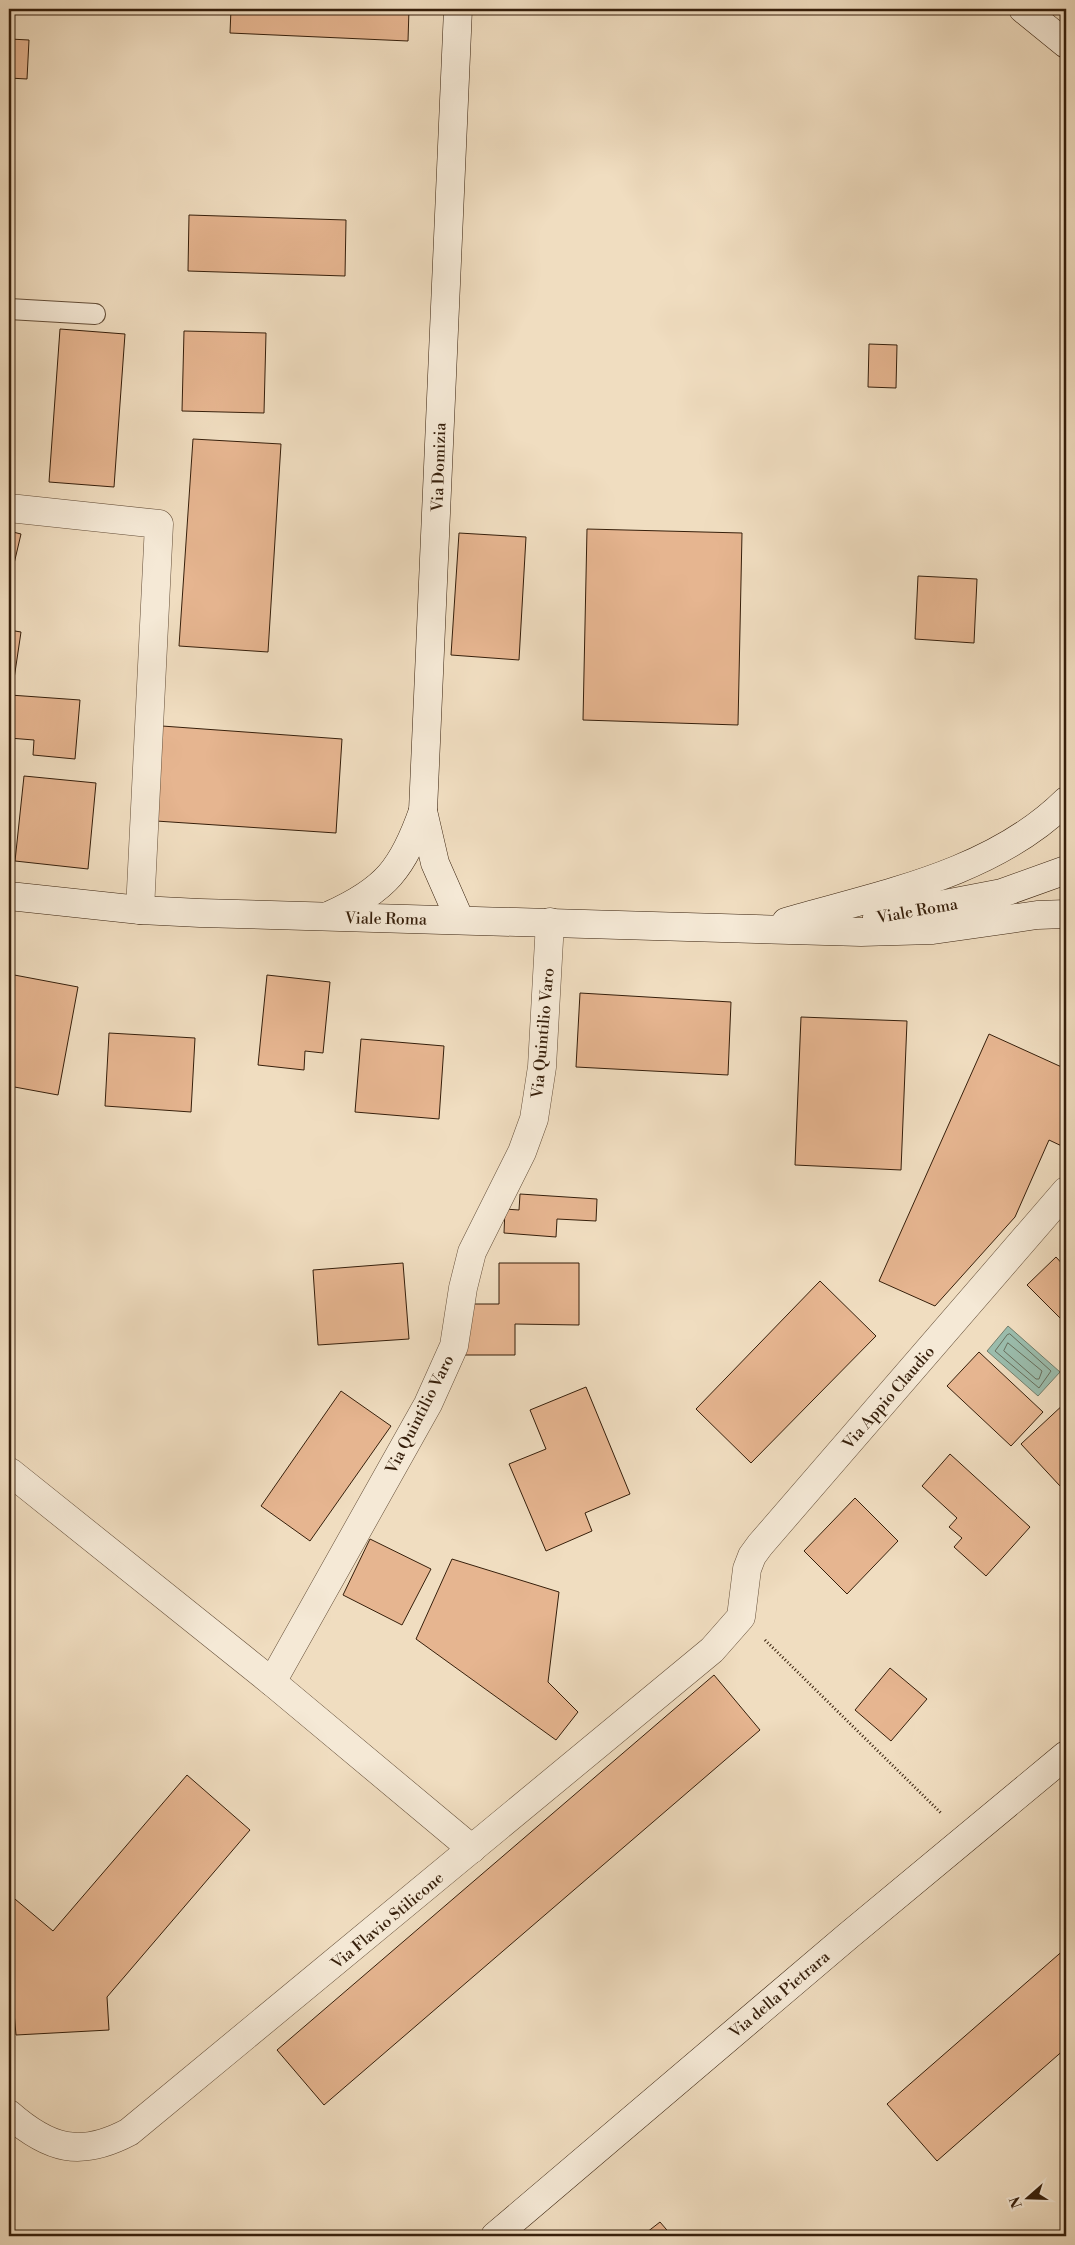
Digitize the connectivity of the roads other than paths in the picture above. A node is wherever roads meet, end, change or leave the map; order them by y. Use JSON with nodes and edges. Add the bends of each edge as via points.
{"nodes":[{"id":1,"x":458,"y":9,"type":"edge"},
{"id":2,"x":1023,"y":9,"type":"edge"},
{"id":3,"x":1066,"y":44,"type":"edge"},
{"id":4,"x":9,"y":310,"type":"edge"},
{"id":5,"x":95,"y":314,"type":"dead end"},
{"id":6,"x":9,"y":508,"type":"edge"},
{"id":7,"x":1066,"y":801,"type":"edge"},
{"id":8,"x":423,"y":811,"type":"junction"},
{"id":9,"x":1066,"y":870,"type":"edge"},
{"id":10,"x":9,"y":896,"type":"edge"},
{"id":11,"x":140,"y":910,"type":"junction"},
{"id":12,"x":1066,"y":914,"type":"edge"},
{"id":13,"x":326,"y":916,"type":"junction"},
{"id":14,"x":460,"y":920,"type":"junction"},
{"id":15,"x":550,"y":922,"type":"junction"},
{"id":16,"x":764,"y":928,"type":"junction"},
{"id":17,"x":1066,"y":1191,"type":"edge"},
{"id":18,"x":10,"y":1472,"type":"edge"},
{"id":19,"x":741,"y":1617,"type":"joint"},
{"id":20,"x":272,"y":1682,"type":"junction"},
{"id":21,"x":1066,"y":1755,"type":"edge"},
{"id":22,"x":472,"y":1849,"type":"junction"},
{"id":23,"x":9,"y":2114,"type":"edge"},
{"id":24,"x":495,"y":2236,"type":"edge"}],
"edges":[{"from":1,"to":8,"type":"street","name":"Via Domizia"},
{"from":2,"to":3,"type":"street"},
{"from":4,"to":5,"type":"lane"},
{"from":6,"to":11,"type":"street","via":[[159,524]]},
{"from":7,"to":16,"type":"street","via":[[1014,841],[968,865]]},
{"from":8,"to":13,"type":"street","via":[[406,855],[388,877],[371,893]]},
{"from":8,"to":14,"type":"street","name":"Via Domizia","via":[[435,863]]},
{"from":9,"to":16,"type":"street","name":"Viale Roma","via":[[1002,893],[937,908],[867,919]]},
{"from":10,"to":11,"type":"street","name":"Viale Roma"},
{"from":11,"to":13,"type":"street","name":"Viale Roma"},
{"from":12,"to":16,"type":"street","name":"Viale Roma","via":[[1043,914],[933,930],[861,932]]},
{"from":13,"to":14,"type":"street","name":"Viale Roma"},
{"from":14,"to":15,"type":"street","name":"Viale Roma"},
{"from":15,"to":16,"type":"street","name":"Viale Roma"},
{"from":15,"to":20,"type":"street","name":"Via Quintilio Varo","via":[[541,1080],[534,1119],[522,1152],[472,1252],[454,1346],[428,1404]]},
{"from":17,"to":19,"type":"street","name":"Via Appio Claudio","via":[[756,1550],[747,1569]]},
{"from":18,"to":20,"type":"street"},
{"from":19,"to":22,"type":"street","name":"Via Flavio Stilicone","via":[[712,1650]]},
{"from":20,"to":22,"type":"street"},
{"from":21,"to":24,"type":"street","name":"Via della Pietrara"},
{"from":22,"to":23,"type":"street","name":"Via Flavio Stilicone","via":[[128,2132],[108,2143],[80,2148],[66,2146],[37,2137]]}]}
